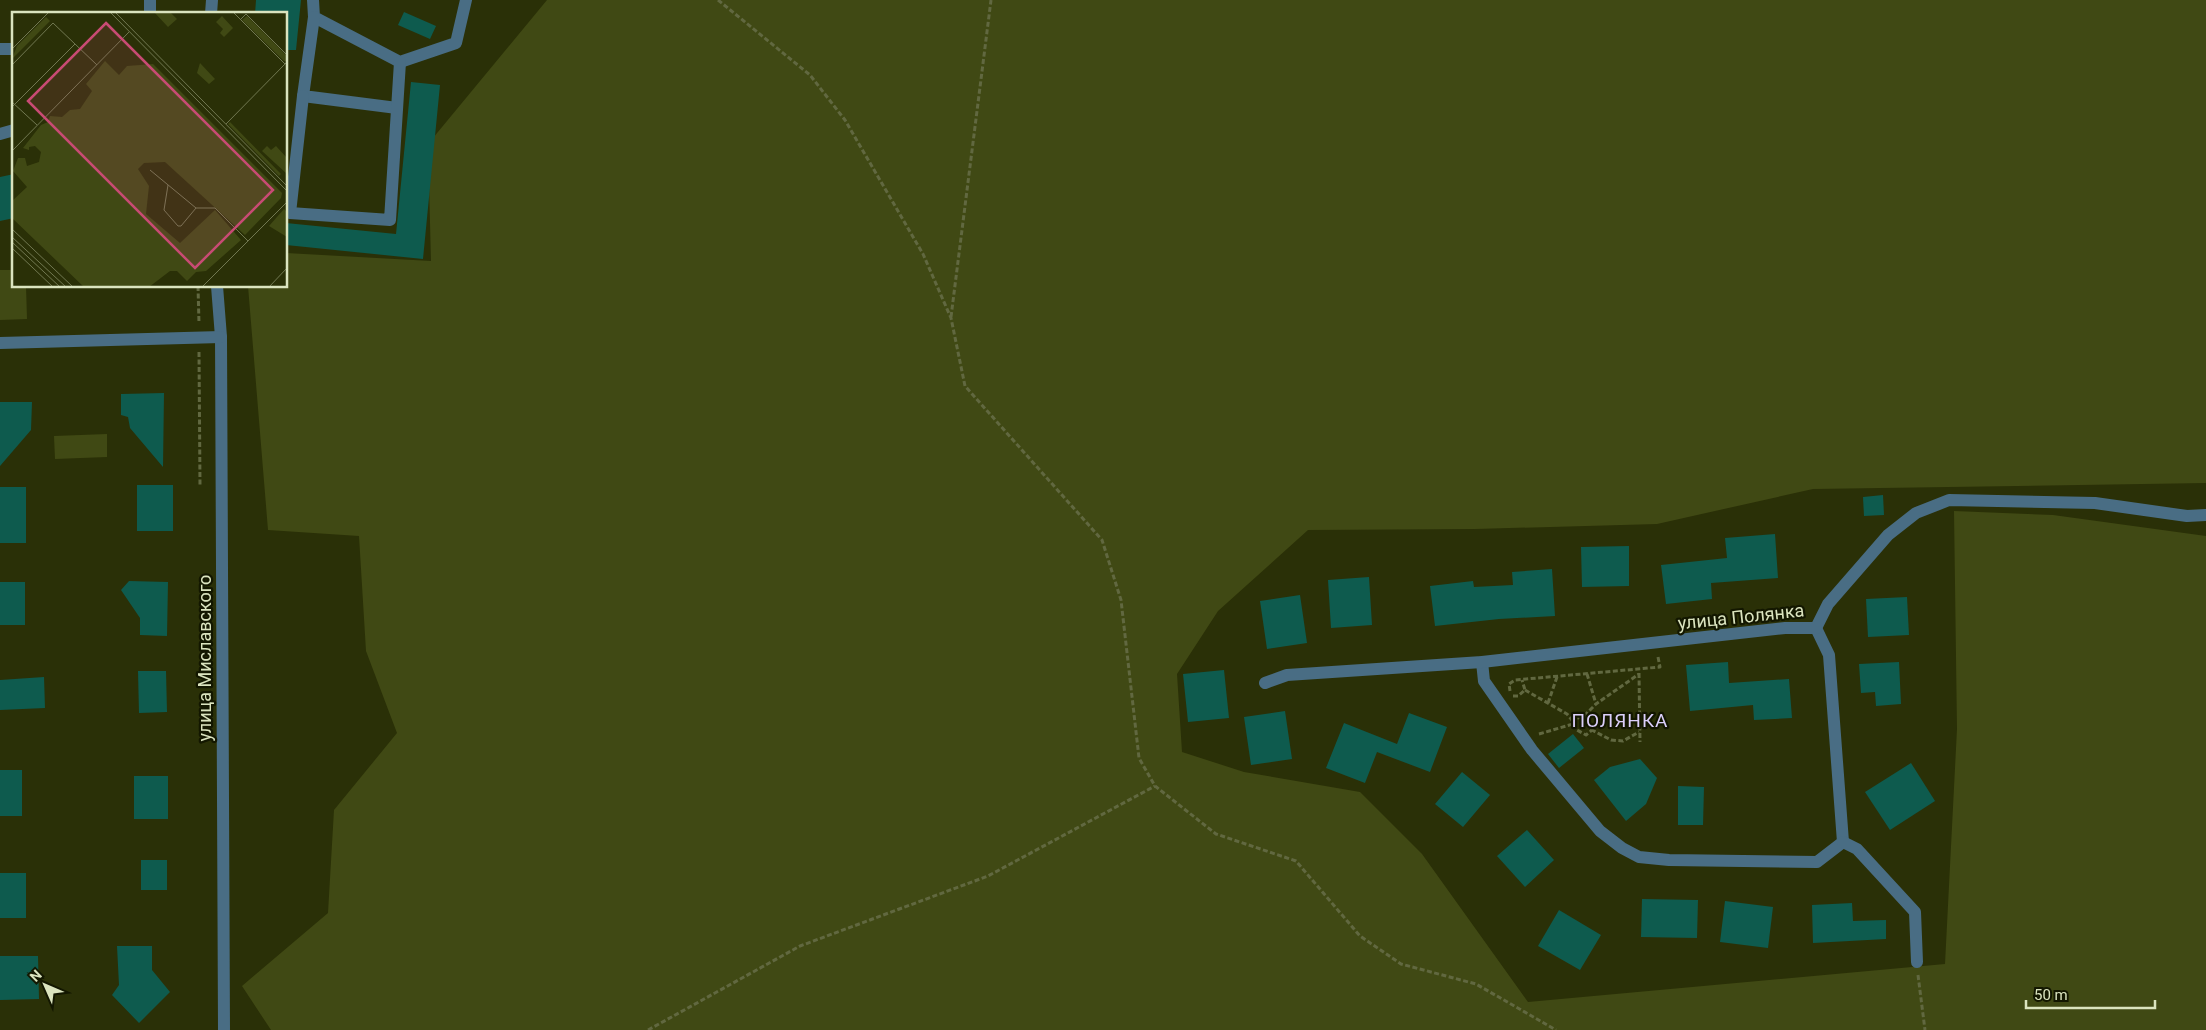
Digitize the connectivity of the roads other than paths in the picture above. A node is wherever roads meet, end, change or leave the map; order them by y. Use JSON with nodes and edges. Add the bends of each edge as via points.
{"nodes":[{"id":1,"x":313,"y":0,"type":"edge"},
{"id":2,"x":466,"y":0,"type":"edge"},
{"id":3,"x":314,"y":17,"type":"junction"},
{"id":4,"x":400,"y":62,"type":"junction"},
{"id":5,"x":303,"y":96,"type":"junction"},
{"id":6,"x":397,"y":108,"type":"junction"},
{"id":7,"x":217,"y":288,"type":"edge"},
{"id":8,"x":221,"y":337,"type":"junction"},
{"id":9,"x":0,"y":343,"type":"edge"},
{"id":10,"x":2206,"y":515,"type":"edge"},
{"id":11,"x":1816,"y":628,"type":"junction"},
{"id":12,"x":1482,"y":662,"type":"junction"},
{"id":13,"x":1265,"y":683,"type":"dead end"},
{"id":14,"x":1843,"y":842,"type":"junction"},
{"id":15,"x":1917,"y":962,"type":"road end"},
{"id":16,"x":224,"y":1030,"type":"edge"}],
"edges":[{"from":1,"to":3,"type":"street"},
{"from":2,"to":4,"type":"street","via":[[456,43]]},
{"from":3,"to":4,"type":"street"},
{"from":3,"to":5,"type":"street"},
{"from":4,"to":6,"type":"street"},
{"from":5,"to":6,"type":"street"},
{"from":5,"to":6,"type":"street","via":[[290,213],[390,220]]},
{"from":7,"to":8,"type":"street","name":"улица Миславского"},
{"from":8,"to":9,"type":"street"},
{"from":8,"to":16,"type":"street","name":"улица Миславского"},
{"from":10,"to":11,"type":"street","name":"улица Полянка","via":[[2187,516],[2095,503],[1949,500],[1916,513],[1888,535],[1828,604]]},
{"from":11,"to":12,"type":"street","name":"улица Полянка","via":[[1785,628]]},
{"from":11,"to":14,"type":"street","via":[[1829,655]]},
{"from":12,"to":13,"type":"street","name":"улица Полянка","via":[[1287,675]]},
{"from":12,"to":14,"type":"street","via":[[1484,681],[1532,750],[1600,831],[1640,857],[1817,862]]},
{"from":14,"to":15,"type":"street","via":[[1857,849],[1915,912]]}]}
